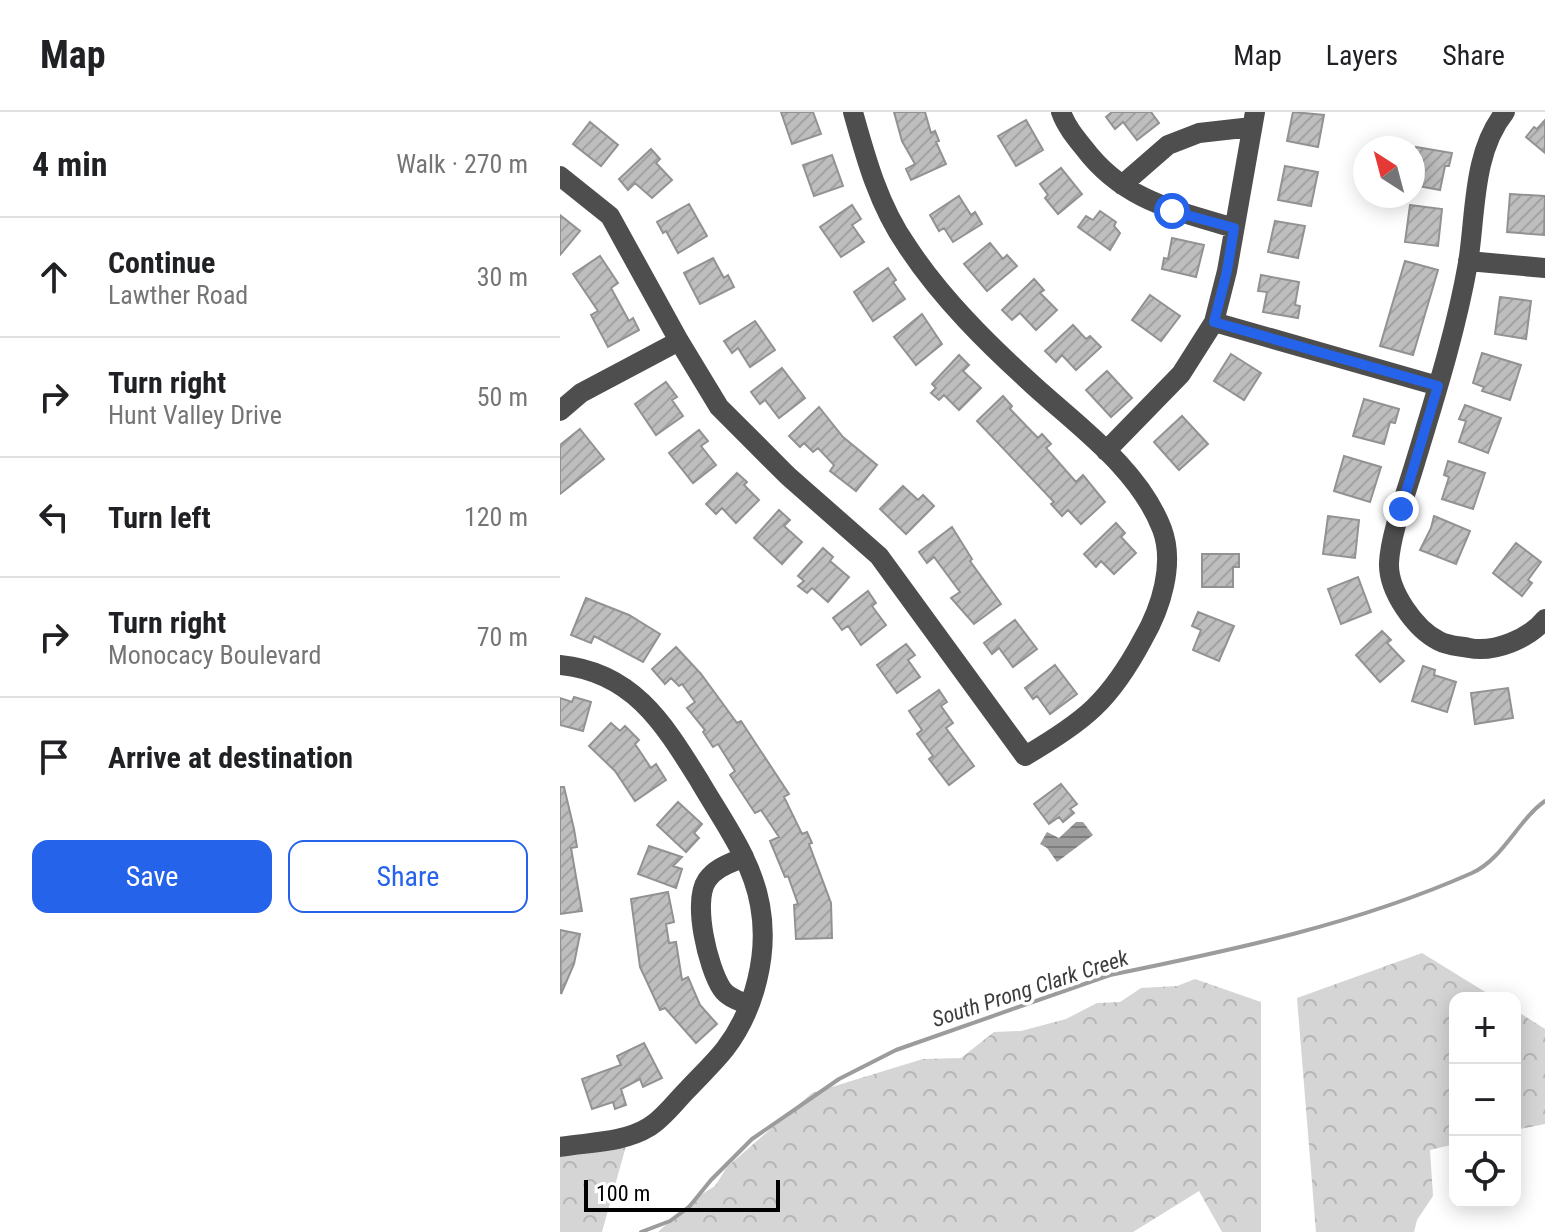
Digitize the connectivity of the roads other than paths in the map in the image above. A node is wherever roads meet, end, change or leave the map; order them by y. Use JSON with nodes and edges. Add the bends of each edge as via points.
{"nodes":[{"id":1,"x":853,"y":112,"type":"edge"},
{"id":2,"x":1061,"y":112,"type":"edge"},
{"id":3,"x":1505,"y":112,"type":"edge"},
{"id":4,"x":1253,"y":120,"type":"edge"},
{"id":5,"x":560,"y":176,"type":"edge"},
{"id":6,"x":1122,"y":185,"type":"junction"},
{"id":7,"x":1234,"y":228,"type":"junction"},
{"id":8,"x":1468,"y":261,"type":"junction"},
{"id":9,"x":1545,"y":268,"type":"edge"},
{"id":10,"x":1214,"y":322,"type":"junction"},
{"id":11,"x":679,"y":341,"type":"junction"},
{"id":12,"x":1438,"y":386,"type":"junction"},
{"id":13,"x":560,"y":411,"type":"edge"},
{"id":14,"x":1106,"y":451,"type":"junction"},
{"id":15,"x":1545,"y":619,"type":"edge"},
{"id":16,"x":560,"y":665,"type":"edge"},
{"id":17,"x":744,"y":857,"type":"junction"},
{"id":18,"x":749,"y":1005,"type":"junction"},
{"id":19,"x":560,"y":1147,"type":"edge"}],
"edges":[{"from":1,"to":14,"type":"street","via":[[872,181],[906,246],[963,315]]},
{"from":2,"to":6,"type":"street","via":[[1093,161]]},
{"from":3,"to":8,"type":"street","via":[[1482,159]]},
{"from":4,"to":6,"type":"street","via":[[1168,145]]},
{"from":4,"to":7,"type":"street"},
{"from":5,"to":11,"type":"street","via":[[610,216]]},
{"from":6,"to":7,"type":"street","via":[[1172,211]]},
{"from":7,"to":10,"type":"street"},
{"from":8,"to":9,"type":"street"},
{"from":8,"to":12,"type":"street"},
{"from":10,"to":12,"type":"street"},
{"from":10,"to":14,"type":"street","via":[[1181,374]]},
{"from":11,"to":13,"type":"street","via":[[581,393]]},
{"from":11,"to":14,"type":"street","via":[[719,407],[879,556],[1025,756],[1074,727],[1102,702],[1154,621],[1164,587],[1167,558],[1162,530],[1141,490]]},
{"from":12,"to":15,"type":"street","via":[[1388,564],[1397,596],[1416,623],[1440,642],[1477,650],[1523,637]]},
{"from":16,"to":17,"type":"street","via":[[617,683],[645,702],[668,730]]},
{"from":17,"to":18,"type":"street","via":[[761,906],[763,937]]},
{"from":17,"to":18,"type":"street","via":[[717,869],[705,882],[702,912],[721,987]]},
{"from":18,"to":19,"type":"street","via":[[726,1048],[651,1126],[629,1137]]}]}
